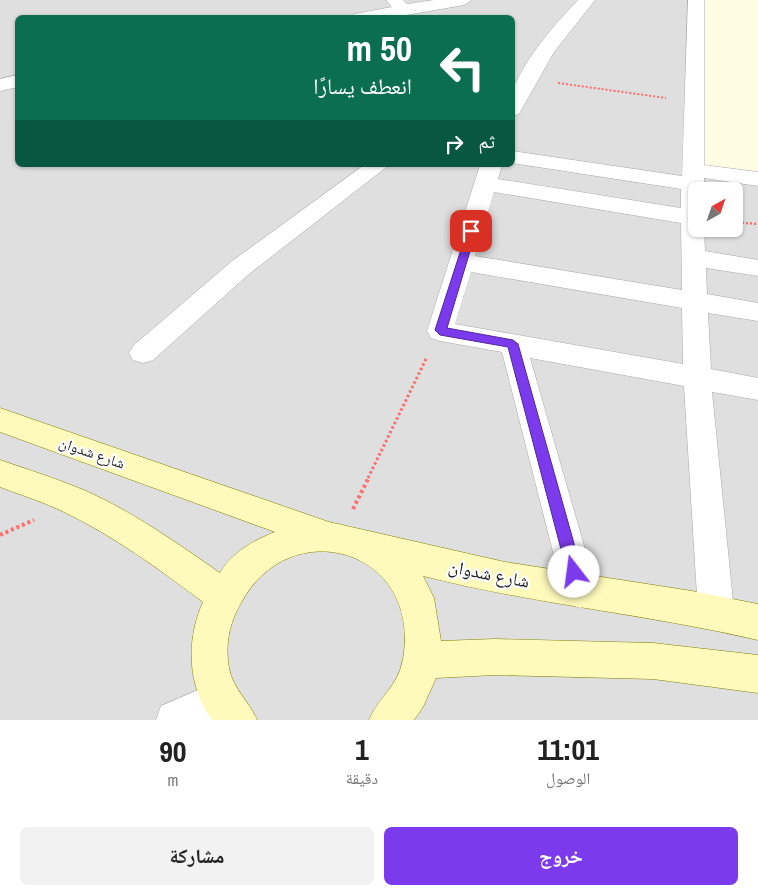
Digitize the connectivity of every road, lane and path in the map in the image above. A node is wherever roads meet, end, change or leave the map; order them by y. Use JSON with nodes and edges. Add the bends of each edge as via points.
{"nodes":[{"id":1,"x":464,"y":0,"type":"edge"},
{"id":2,"x":587,"y":0,"type":"edge"},
{"id":3,"x":696,"y":0,"type":"edge"},
{"id":4,"x":399,"y":5,"type":"edge"},
{"id":5,"x":369,"y":15,"type":"edge"},
{"id":6,"x":15,"y":82,"type":"edge"},
{"id":7,"x":520,"y":82,"type":"edge"},
{"id":8,"x":0,"y":85,"type":"edge"},
{"id":9,"x":515,"y":100,"type":"edge"},
{"id":10,"x":694,"y":102,"type":"junction"},
{"id":11,"x":515,"y":157,"type":"edge"},
{"id":12,"x":375,"y":167,"type":"edge"},
{"id":13,"x":488,"y":175,"type":"edge"},
{"id":14,"x":692,"y":177,"type":"junction"},
{"id":15,"x":758,"y":180,"type":"edge"},
{"id":16,"x":692,"y":182,"type":"edge"},
{"id":17,"x":688,"y":216,"type":"edge"},
{"id":18,"x":743,"y":223,"type":"edge"},
{"id":19,"x":758,"y":224,"type":"edge"},
{"id":20,"x":693,"y":238,"type":"edge"},
{"id":21,"x":694,"y":258,"type":"junction"},
{"id":22,"x":462,"y":262,"type":"junction"},
{"id":23,"x":758,"y":268,"type":"edge"},
{"id":24,"x":695,"y":301,"type":"junction"},
{"id":25,"x":758,"y":312,"type":"edge"},
{"id":26,"x":440,"y":330,"type":"junction"},
{"id":27,"x":513,"y":344,"type":"junction"},
{"id":28,"x":143,"y":354,"type":"dead end"},
{"id":29,"x":697,"y":378,"type":"junction"},
{"id":30,"x":758,"y":389,"type":"edge"},
{"id":31,"x":0,"y":420,"type":"edge"},
{"id":32,"x":0,"y":473,"type":"edge"},
{"id":33,"x":345,"y":539,"type":"junction"},
{"id":34,"x":580,"y":591,"type":"junction"},
{"id":35,"x":222,"y":596,"type":"junction"},
{"id":36,"x":716,"y":611,"type":"junction"},
{"id":37,"x":758,"y":622,"type":"edge"},
{"id":38,"x":423,"y":660,"type":"junction"},
{"id":39,"x":758,"y":674,"type":"edge"},
{"id":40,"x":229,"y":709,"type":"edge"},
{"id":41,"x":175,"y":720,"type":"edge"},
{"id":42,"x":388,"y":720,"type":"edge"}],
"edges":[{"from":1,"to":4,"type":"street"},
{"from":2,"to":7,"type":"street","via":[[552,38]]},
{"from":3,"to":10,"type":"street"},
{"from":4,"to":5,"type":"street"},
{"from":6,"to":8,"type":"street"},
{"from":7,"to":9,"type":"street"},
{"from":7,"to":10,"type":"path"},
{"from":10,"to":14,"type":"street"},
{"from":11,"to":14,"type":"street"},
{"from":12,"to":28,"type":"street","via":[[240,268]]},
{"from":13,"to":17,"type":"street"},
{"from":13,"to":22,"type":"street"},
{"from":14,"to":15,"type":"street"},
{"from":14,"to":16,"type":"street"},
{"from":18,"to":19,"type":"path"},
{"from":20,"to":21,"type":"street"},
{"from":21,"to":23,"type":"street"},
{"from":21,"to":24,"type":"street"},
{"from":22,"to":24,"type":"street"},
{"from":22,"to":26,"type":"street"},
{"from":24,"to":25,"type":"street"},
{"from":24,"to":29,"type":"street"},
{"from":26,"to":27,"type":"street"},
{"from":26,"to":33,"type":"path"},
{"from":27,"to":29,"type":"street"},
{"from":27,"to":34,"type":"street"},
{"from":29,"to":30,"type":"street"},
{"from":29,"to":36,"type":"street"},
{"from":31,"to":33,"type":"main road","name":"شارع شدوان"},
{"from":32,"to":35,"type":"main road","via":[[74,502],[126,529],[178,562]]},
{"from":33,"to":34,"type":"main road","name":"شارع شدوان","via":[[431,563]]},
{"from":33,"to":35,"type":"main road","via":[[306,536],[273,546],[244,567]]},
{"from":33,"to":38,"type":"main road","via":[[395,565],[414,591],[424,624]]},
{"from":34,"to":36,"type":"main road","name":"شارع شدوان"},
{"from":35,"to":40,"type":"main road","via":[[210,629],[209,664]]},
{"from":36,"to":37,"type":"main road","name":"شارع شدوان"},
{"from":38,"to":39,"type":"main road","via":[[495,657],[653,660]]},
{"from":38,"to":42,"type":"main road","via":[[410,694]]},
{"from":40,"to":41,"type":"street"}]}
